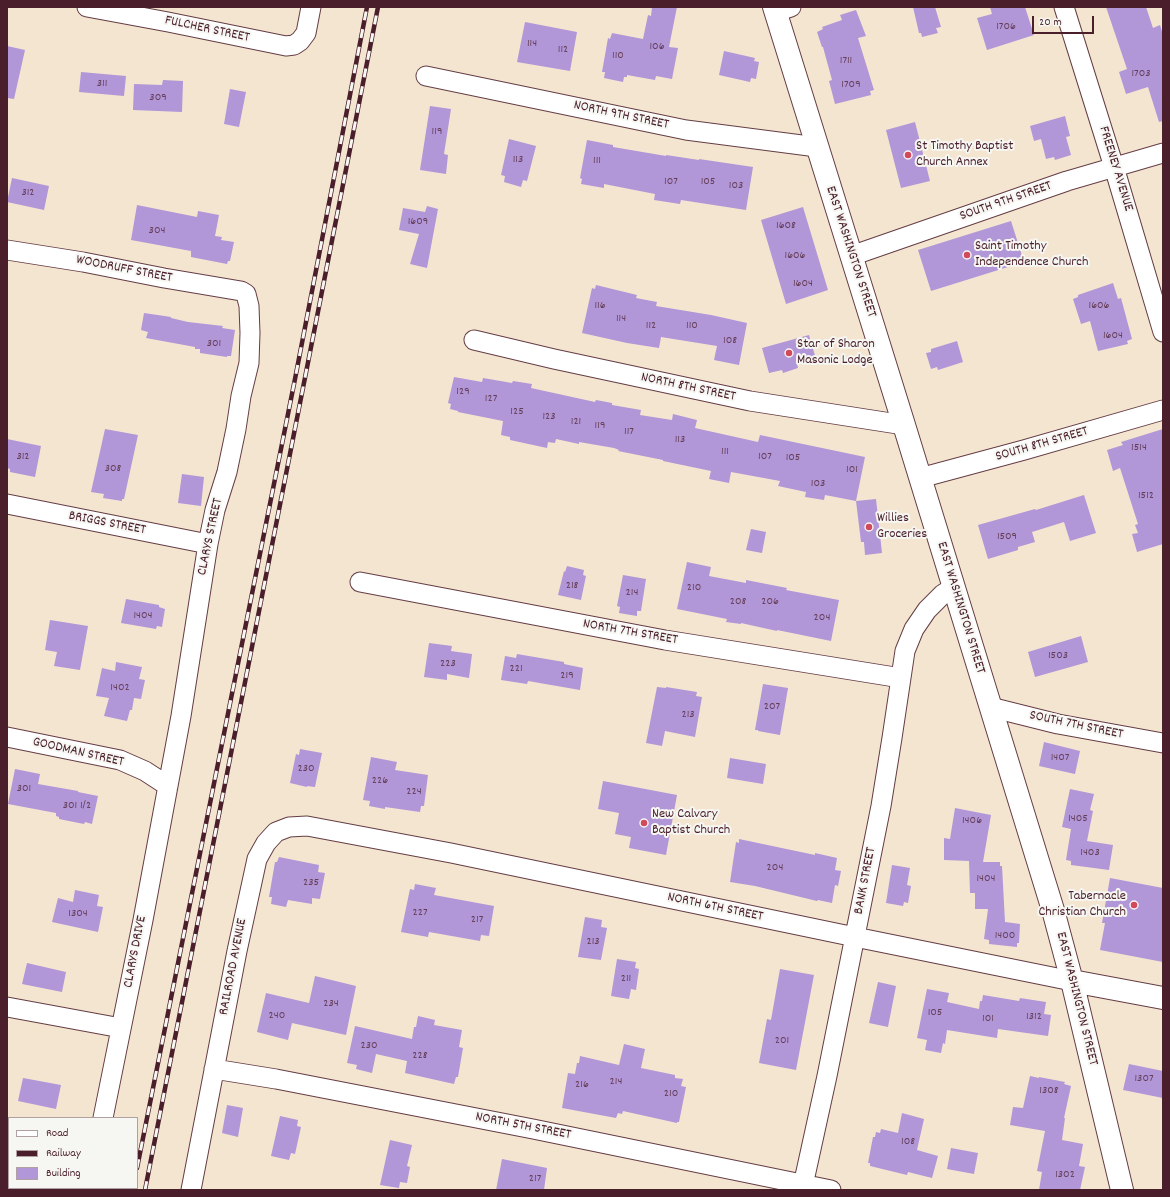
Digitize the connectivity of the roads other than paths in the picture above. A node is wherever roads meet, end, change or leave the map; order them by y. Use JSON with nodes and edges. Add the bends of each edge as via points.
{"nodes":[{"id":1,"x":87,"y":7,"type":"edge"},
{"id":2,"x":311,"y":7,"type":"edge"},
{"id":3,"x":1064,"y":7,"type":"edge"},
{"id":4,"x":780,"y":9,"type":"edge"},
{"id":5,"x":426,"y":76,"type":"dead end"},
{"id":6,"x":817,"y":147,"type":"junction"},
{"id":7,"x":1163,"y":153,"type":"edge"},
{"id":8,"x":1114,"y":167,"type":"junction"},
{"id":9,"x":7,"y":250,"type":"edge"},
{"id":10,"x":851,"y":256,"type":"junction"},
{"id":11,"x":241,"y":291,"type":"joint"},
{"id":12,"x":1163,"y":332,"type":"edge"},
{"id":13,"x":474,"y":340,"type":"dead end"},
{"id":14,"x":1163,"y":410,"type":"edge"},
{"id":15,"x":904,"y":425,"type":"junction"},
{"id":16,"x":920,"y":478,"type":"junction"},
{"id":17,"x":7,"y":504,"type":"edge"},
{"id":18,"x":208,"y":544,"type":"junction"},
{"id":19,"x":360,"y":582,"type":"dead end"},
{"id":20,"x":954,"y":587,"type":"junction"},
{"id":21,"x":901,"y":678,"type":"junction"},
{"id":22,"x":990,"y":707,"type":"junction"},
{"id":23,"x":7,"y":737,"type":"edge"},
{"id":24,"x":1163,"y":744,"type":"edge"},
{"id":25,"x":168,"y":786,"type":"junction"},
{"id":26,"x":358,"y":836,"type":"joint"},
{"id":27,"x":855,"y":938,"type":"junction"},
{"id":28,"x":1072,"y":981,"type":"junction"},
{"id":29,"x":1163,"y":998,"type":"edge"},
{"id":30,"x":7,"y":1007,"type":"edge"},
{"id":31,"x":121,"y":1028,"type":"junction"},
{"id":32,"x":214,"y":1069,"type":"junction"},
{"id":33,"x":103,"y":1117,"type":"edge"},
{"id":34,"x":803,"y":1187,"type":"edge"},
{"id":35,"x":191,"y":1190,"type":"edge"},
{"id":36,"x":831,"y":1190,"type":"edge"},
{"id":37,"x":1122,"y":1190,"type":"edge"}],
"edges":[{"from":1,"to":2,"type":"street","name":"FULCHER STREET","via":[[286,46],[294,45],[306,33]]},
{"from":3,"to":8,"type":"street","name":"FREENEY AVENUE"},
{"from":4,"to":6,"type":"main road","name":"EAST WASHINGTON STREET"},
{"from":5,"to":6,"type":"street","name":"NORTH 9TH STREET","via":[[686,130]]},
{"from":6,"to":10,"type":"main road","name":"EAST WASHINGTON STREET"},
{"from":7,"to":8,"type":"street","name":"SOUTH 9TH STREET"},
{"from":8,"to":10,"type":"street","name":"SOUTH 9TH STREET"},
{"from":8,"to":12,"type":"street","name":"FREENEY AVENUE"},
{"from":9,"to":11,"type":"street","name":"WOODRUFF STREET"},
{"from":10,"to":15,"type":"main road","name":"EAST WASHINGTON STREET"},
{"from":11,"to":18,"type":"street","name":"CLARYS STREET","via":[[246,294],[249,306],[249,363],[227,472]]},
{"from":13,"to":15,"type":"street","name":"NORTH 8TH STREET","via":[[750,401]]},
{"from":14,"to":16,"type":"street","name":"SOUTH 8TH STREET"},
{"from":15,"to":16,"type":"main road","name":"EAST WASHINGTON STREET"},
{"from":16,"to":20,"type":"main road","name":"EAST WASHINGTON STREET"},
{"from":17,"to":18,"type":"street","name":"BRIGGS STREET"},
{"from":18,"to":25,"type":"street","name":"CLARYS STREET"},
{"from":19,"to":21,"type":"street","name":"NORTH 7TH STREET","via":[[665,640]]},
{"from":20,"to":21,"type":"street","name":"BANK STREET","via":[[927,610],[914,629],[905,651]]},
{"from":20,"to":22,"type":"main road","name":"EAST WASHINGTON STREET"},
{"from":21,"to":27,"type":"street","name":"BANK STREET","via":[[881,806]]},
{"from":22,"to":24,"type":"street","name":"SOUTH 7TH STREET","via":[[1058,724]]},
{"from":22,"to":28,"type":"main road","name":"EAST WASHINGTON STREET","via":[[1053,910]]},
{"from":23,"to":25,"type":"street","name":"GOODMAN STREET","via":[[120,760],[145,770]]},
{"from":25,"to":31,"type":"street","name":"CLARYS DRIVE"},
{"from":26,"to":27,"type":"street","name":"NORTH 6TH STREET","via":[[451,853]]},
{"from":26,"to":32,"type":"street","name":"RAILROAD AVENUE","via":[[307,826],[289,827],[276,832],[266,843],[257,859],[236,951]]},
{"from":27,"to":28,"type":"street","name":"NORTH 6TH STREET"},
{"from":27,"to":34,"type":"street","name":"BANK STREET"},
{"from":28,"to":29,"type":"main road"},
{"from":28,"to":37,"type":"main road","name":"EAST WASHINGTON STREET"},
{"from":30,"to":31,"type":"street"},
{"from":31,"to":33,"type":"street","name":"CLARYS DRIVE"},
{"from":32,"to":34,"type":"street","name":"NORTH 5TH STREET","via":[[534,1129]]},
{"from":32,"to":35,"type":"street","name":"RAILROAD AVENUE"},
{"from":34,"to":36,"type":"street","name":"NORTH 5TH STREET"}]}
